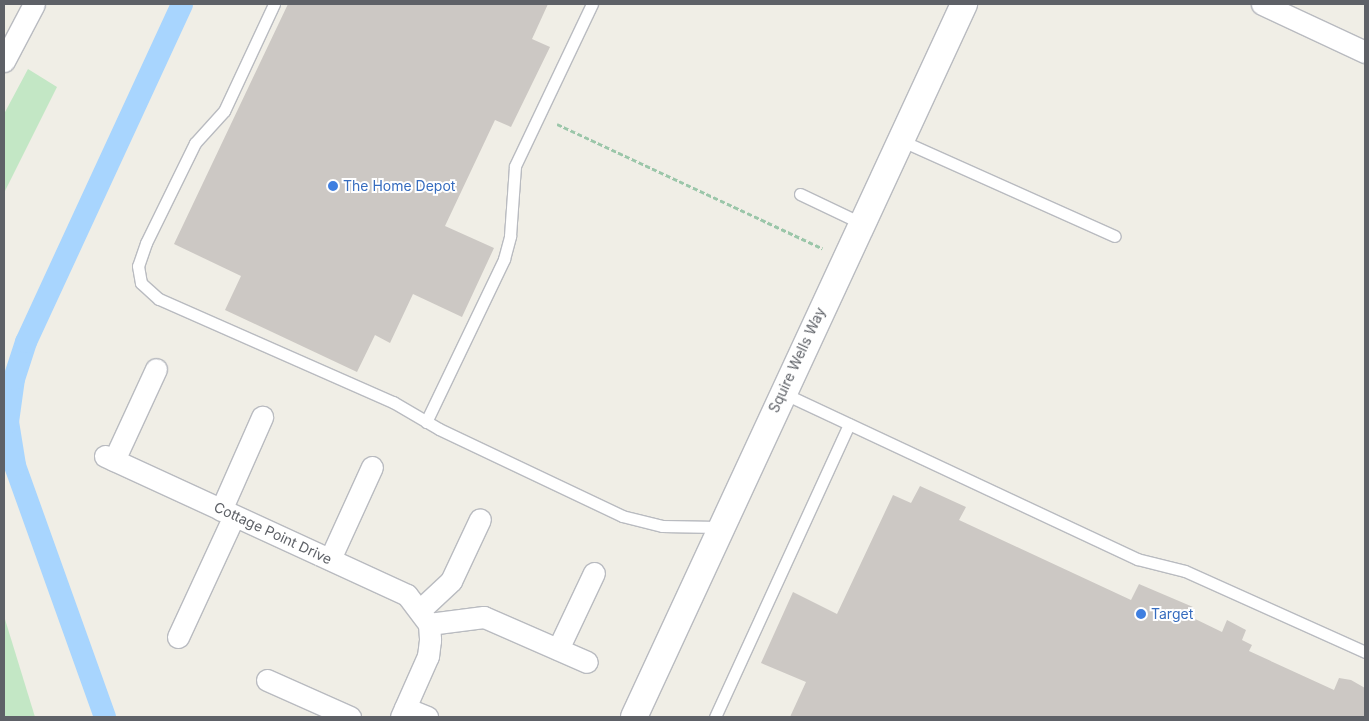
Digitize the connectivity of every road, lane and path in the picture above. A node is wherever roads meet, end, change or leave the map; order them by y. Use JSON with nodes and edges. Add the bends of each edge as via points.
{"nodes":[{"id":1,"x":34,"y":4,"type":"edge"},
{"id":2,"x":274,"y":4,"type":"edge"},
{"id":3,"x":592,"y":4,"type":"edge"},
{"id":4,"x":964,"y":4,"type":"edge"},
{"id":5,"x":1262,"y":4,"type":"edge"},
{"id":6,"x":1365,"y":52,"type":"edge"},
{"id":7,"x":4,"y":61,"type":"edge"},
{"id":8,"x":557,"y":124,"type":"dead end"},
{"id":9,"x":900,"y":140,"type":"junction"},
{"id":10,"x":800,"y":194,"type":"dead end"},
{"id":11,"x":861,"y":223,"type":"junction"},
{"id":12,"x":1115,"y":236,"type":"dead end"},
{"id":13,"x":822,"y":248,"type":"dead end"},
{"id":14,"x":156,"y":368,"type":"dead end"},
{"id":15,"x":781,"y":392,"type":"junction"},
{"id":16,"x":262,"y":417,"type":"dead end"},
{"id":17,"x":426,"y":422,"type":"junction"},
{"id":18,"x":849,"y":424,"type":"junction"},
{"id":19,"x":372,"y":467,"type":"dead end"},
{"id":20,"x":228,"y":513,"type":"junction"},
{"id":21,"x":480,"y":519,"type":"dead end"},
{"id":22,"x":718,"y":527,"type":"junction"},
{"id":23,"x":330,"y":559,"type":"junction"},
{"id":24,"x":594,"y":573,"type":"dead end"},
{"id":25,"x":425,"y":616,"type":"junction"},
{"id":26,"x":178,"y":637,"type":"dead end"},
{"id":27,"x":558,"y":649,"type":"junction"},
{"id":28,"x":1365,"y":652,"type":"edge"},
{"id":29,"x":587,"y":662,"type":"dead end"},
{"id":30,"x":267,"y":680,"type":"dead end"},
{"id":31,"x":403,"y":713,"type":"edge"},
{"id":32,"x":350,"y":717,"type":"edge"},
{"id":33,"x":427,"y":717,"type":"edge"},
{"id":34,"x":634,"y":717,"type":"edge"},
{"id":35,"x":715,"y":717,"type":"edge"}],
"edges":[{"from":1,"to":7,"type":"street"},
{"from":2,"to":17,"type":"lane","via":[[224,111],[195,143],[146,243],[138,266],[141,282],[159,299],[393,402]]},
{"from":3,"to":17,"type":"lane","via":[[516,166],[510,236],[504,259]]},
{"from":4,"to":9,"type":"street","name":"Squire Wells Way"},
{"from":5,"to":6,"type":"street"},
{"from":8,"to":13,"type":"path"},
{"from":9,"to":11,"type":"street","name":"Squire Wells Way"},
{"from":9,"to":12,"type":"lane"},
{"from":10,"to":11,"type":"lane"},
{"from":11,"to":15,"type":"street","name":"Squire Wells Way"},
{"from":14,"to":20,"type":"street","name":"Cottage Point Drive","via":[[110,458]]},
{"from":15,"to":18,"type":"lane"},
{"from":15,"to":22,"type":"street","name":"Squire Wells Way"},
{"from":16,"to":20,"type":"street"},
{"from":17,"to":22,"type":"lane","via":[[622,516],[662,526]]},
{"from":18,"to":28,"type":"lane","via":[[1137,559],[1185,571]]},
{"from":18,"to":35,"type":"lane"},
{"from":19,"to":23,"type":"street"},
{"from":20,"to":23,"type":"street","name":"Cottage Point Drive"},
{"from":20,"to":26,"type":"street"},
{"from":21,"to":25,"type":"street","via":[[451,581]]},
{"from":22,"to":34,"type":"street","name":"Squire Wells Way"},
{"from":23,"to":25,"type":"street","name":"Cottage Point Drive","via":[[407,595]]},
{"from":24,"to":27,"type":"street"},
{"from":25,"to":27,"type":"street","via":[[484,617]]},
{"from":25,"to":31,"type":"street","via":[[428,656]]},
{"from":27,"to":29,"type":"street"},
{"from":30,"to":32,"type":"street"},
{"from":31,"to":33,"type":"street"}]}
